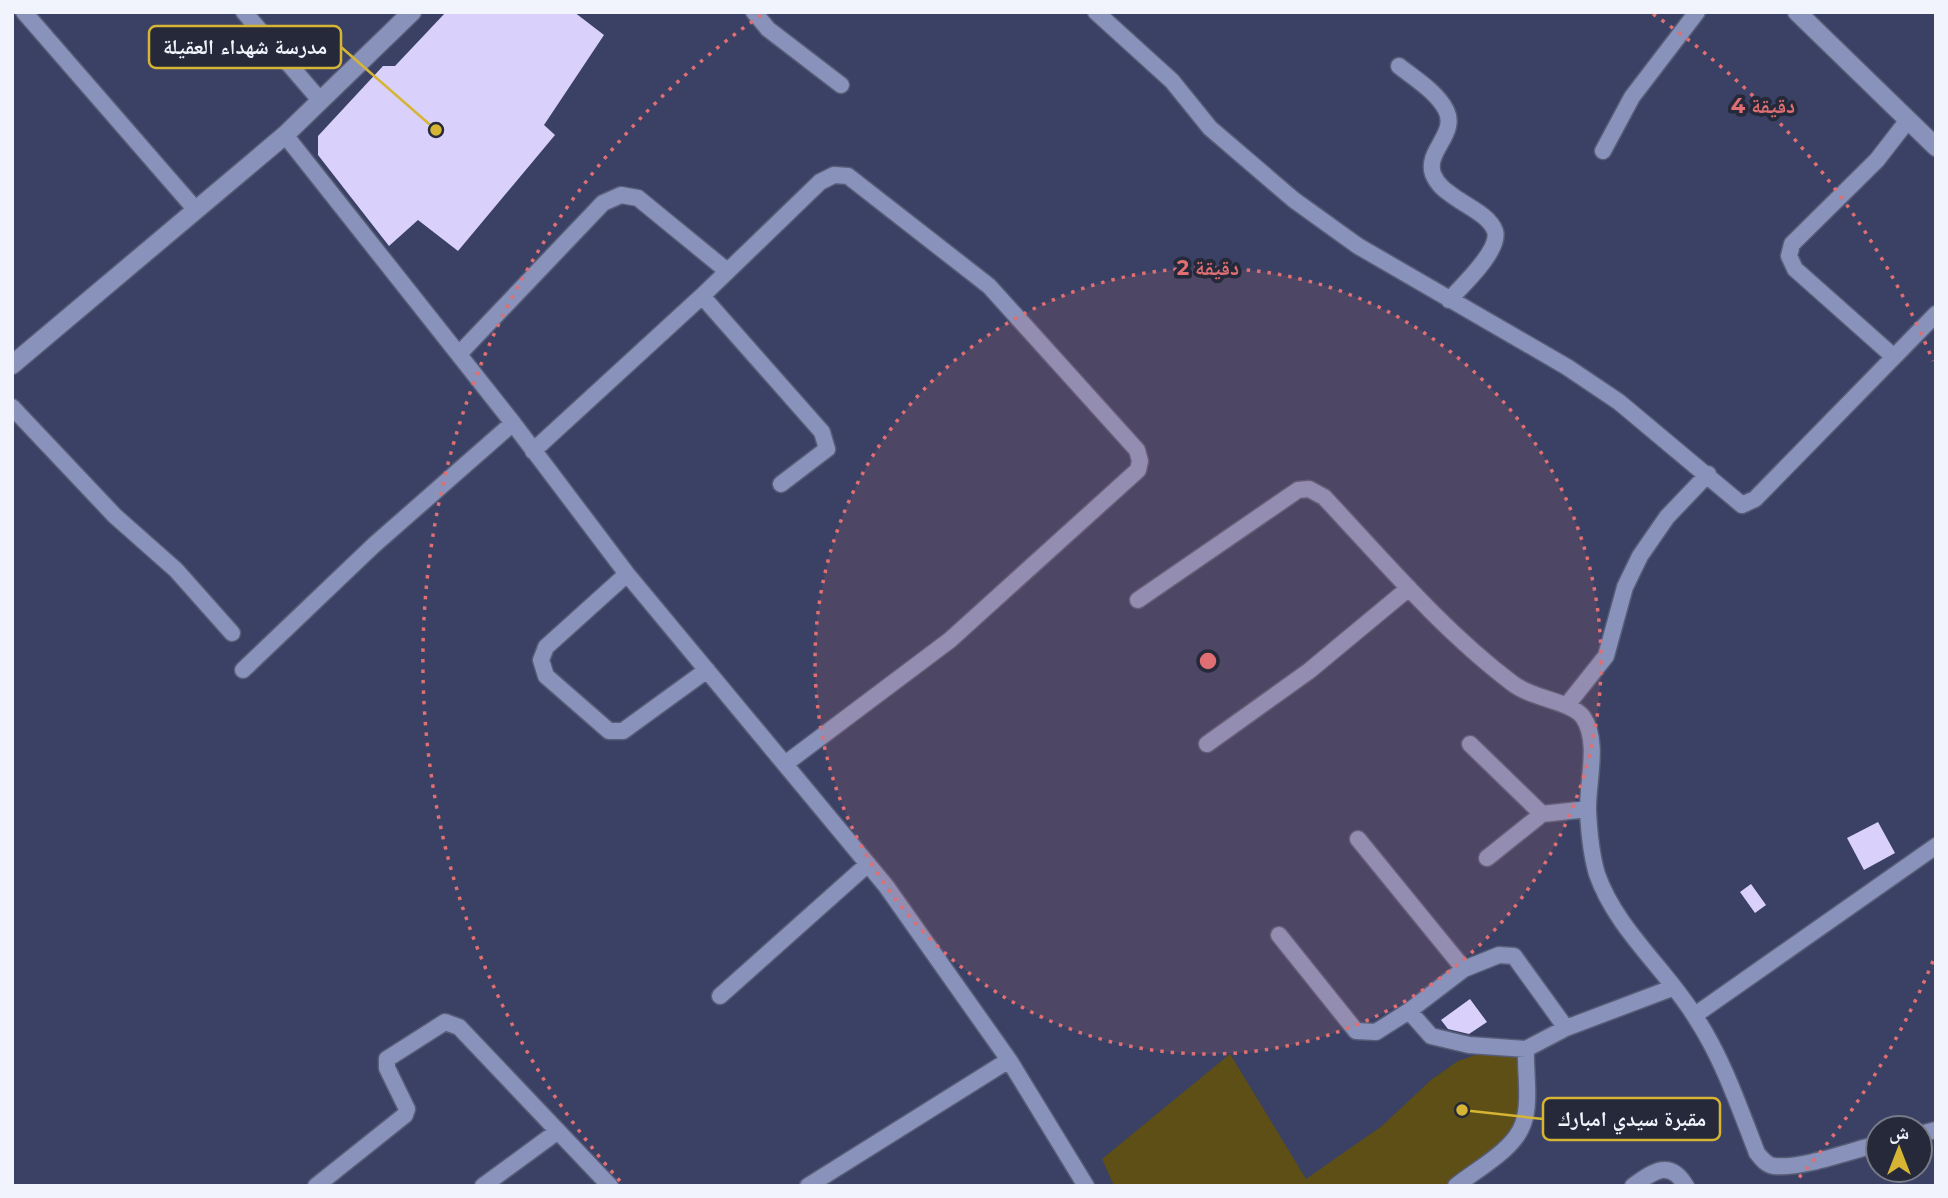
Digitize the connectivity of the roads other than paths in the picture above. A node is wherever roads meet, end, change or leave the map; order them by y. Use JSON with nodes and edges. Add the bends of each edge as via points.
{"nodes":[{"id":1,"x":23,"y":12,"type":"edge"},
{"id":2,"x":244,"y":12,"type":"edge"},
{"id":3,"x":412,"y":12,"type":"edge"},
{"id":4,"x":754,"y":12,"type":"edge"},
{"id":5,"x":1096,"y":12,"type":"edge"},
{"id":6,"x":1698,"y":12,"type":"edge"},
{"id":7,"x":1797,"y":12,"type":"edge"},
{"id":8,"x":1399,"y":66,"type":"dead end"},
{"id":9,"x":841,"y":86,"type":"dead end"},
{"id":10,"x":319,"y":99,"type":"junction"},
{"id":11,"x":1908,"y":120,"type":"junction"},
{"id":12,"x":285,"y":135,"type":"junction"},
{"id":13,"x":1936,"y":147,"type":"edge"},
{"id":14,"x":1603,"y":150,"type":"dead end"},
{"id":15,"x":196,"y":210,"type":"junction"},
{"id":16,"x":726,"y":270,"type":"junction"},
{"id":17,"x":702,"y":296,"type":"junction"},
{"id":18,"x":1449,"y":300,"type":"junction"},
{"id":19,"x":1936,"y":314,"type":"edge"},
{"id":20,"x":459,"y":354,"type":"junction"},
{"id":21,"x":1894,"y":357,"type":"junction"},
{"id":22,"x":12,"y":365,"type":"edge"},
{"id":23,"x":12,"y":407,"type":"edge"},
{"id":24,"x":513,"y":423,"type":"junction"},
{"id":25,"x":533,"y":451,"type":"junction"},
{"id":26,"x":1708,"y":474,"type":"junction"},
{"id":27,"x":780,"y":484,"type":"dead end"},
{"id":28,"x":627,"y":574,"type":"junction"},
{"id":29,"x":1409,"y":588,"type":"junction"},
{"id":30,"x":1138,"y":600,"type":"dead end"},
{"id":31,"x":232,"y":633,"type":"dead end"},
{"id":32,"x":243,"y":670,"type":"dead end"},
{"id":33,"x":707,"y":670,"type":"junction"},
{"id":34,"x":1567,"y":705,"type":"junction"},
{"id":35,"x":1207,"y":744,"type":"dead end"},
{"id":36,"x":1470,"y":744,"type":"dead end"},
{"id":37,"x":785,"y":764,"type":"junction"},
{"id":38,"x":1588,"y":809,"type":"junction"},
{"id":39,"x":1542,"y":814,"type":"junction"},
{"id":40,"x":1357,"y":839,"type":"dead end"},
{"id":41,"x":1936,"y":846,"type":"edge"},
{"id":42,"x":1487,"y":858,"type":"dead end"},
{"id":43,"x":868,"y":864,"type":"junction"},
{"id":44,"x":1279,"y":935,"type":"dead end"},
{"id":45,"x":1464,"y":970,"type":"junction"},
{"id":46,"x":1672,"y":988,"type":"junction"},
{"id":47,"x":720,"y":996,"type":"dead end"},
{"id":48,"x":1409,"y":1011,"type":"junction"},
{"id":49,"x":1695,"y":1015,"type":"junction"},
{"id":50,"x":1566,"y":1028,"type":"junction"},
{"id":51,"x":1526,"y":1049,"type":"junction"},
{"id":52,"x":1009,"y":1060,"type":"junction"},
{"id":53,"x":558,"y":1131,"type":"junction"},
{"id":54,"x":1864,"y":1147,"type":"edge"},
{"id":55,"x":316,"y":1186,"type":"edge"},
{"id":56,"x":483,"y":1186,"type":"edge"},
{"id":57,"x":610,"y":1186,"type":"edge"},
{"id":58,"x":808,"y":1186,"type":"edge"},
{"id":59,"x":1086,"y":1186,"type":"edge"},
{"id":60,"x":1456,"y":1186,"type":"edge"},
{"id":61,"x":1633,"y":1186,"type":"edge"},
{"id":62,"x":1686,"y":1186,"type":"edge"}],
"edges":[{"from":1,"to":15,"type":"street"},
{"from":2,"to":10,"type":"street"},
{"from":3,"to":10,"type":"street"},
{"from":4,"to":9,"type":"street","via":[[768,29]]},
{"from":5,"to":18,"type":"street","via":[[1172,81],[1210,128],[1294,200],[1357,246]]},
{"from":6,"to":14,"type":"street","via":[[1632,97]]},
{"from":7,"to":11,"type":"street"},
{"from":8,"to":18,"type":"street","via":[[1445,108],[1450,121],[1433,157],[1432,173],[1442,188],[1488,220],[1495,231],[1496,241],[1488,256]]},
{"from":10,"to":12,"type":"street"},
{"from":11,"to":13,"type":"street"},
{"from":11,"to":21,"type":"street","via":[[1877,160],[1792,244],[1789,256],[1796,269]]},
{"from":12,"to":15,"type":"street"},
{"from":12,"to":20,"type":"street"},
{"from":15,"to":22,"type":"street"},
{"from":16,"to":17,"type":"street"},
{"from":16,"to":20,"type":"street","via":[[638,198],[621,195],[603,203]]},
{"from":16,"to":37,"type":"street","via":[[820,182],[834,175],[848,176],[989,286],[1137,450],[1140,461],[1128,480],[950,640]]},
{"from":17,"to":25,"type":"street"},
{"from":17,"to":27,"type":"street","via":[[827,442],[827,449]]},
{"from":18,"to":26,"type":"street","via":[[1567,367],[1619,402]]},
{"from":19,"to":21,"type":"street"},
{"from":20,"to":24,"type":"street"},
{"from":21,"to":26,"type":"street","via":[[1748,504],[1736,502]]},
{"from":23,"to":31,"type":"street","via":[[115,516],[176,570]]},
{"from":24,"to":25,"type":"street"},
{"from":24,"to":32,"type":"street","via":[[374,545]]},
{"from":25,"to":28,"type":"street"},
{"from":26,"to":34,"type":"street","via":[[1667,517],[1640,556],[1625,587],[1606,656]]},
{"from":28,"to":33,"type":"street"},
{"from":28,"to":33,"type":"street","via":[[546,647],[541,660],[546,676],[609,731],[623,731]]},
{"from":29,"to":30,"type":"street","via":[[1324,497],[1308,489],[1298,490]]},
{"from":29,"to":34,"type":"street","via":[[1513,684],[1530,695]]},
{"from":29,"to":35,"type":"street","via":[[1308,671]]},
{"from":33,"to":37,"type":"street"},
{"from":34,"to":38,"type":"street","via":[[1581,715],[1589,734]]},
{"from":36,"to":39,"type":"street"},
{"from":37,"to":43,"type":"street"},
{"from":38,"to":39,"type":"street"},
{"from":38,"to":46,"type":"street","via":[[1598,874],[1612,905]]},
{"from":39,"to":42,"type":"street"},
{"from":40,"to":45,"type":"street"},
{"from":41,"to":49,"type":"street"},
{"from":43,"to":47,"type":"street"},
{"from":43,"to":52,"type":"street"},
{"from":44,"to":48,"type":"street","via":[[1356,1031],[1376,1032]]},
{"from":45,"to":48,"type":"street"},
{"from":45,"to":50,"type":"street","via":[[1499,954],[1514,956]]},
{"from":46,"to":49,"type":"street"},
{"from":46,"to":50,"type":"street"},
{"from":48,"to":51,"type":"street","via":[[1431,1036],[1469,1045]]},
{"from":49,"to":54,"type":"street","via":[[1716,1051],[1765,1163],[1795,1164]]},
{"from":50,"to":51,"type":"street"},
{"from":51,"to":60,"type":"street","via":[[1523,1127],[1511,1143]]},
{"from":52,"to":58,"type":"street"},
{"from":52,"to":59,"type":"street"},
{"from":53,"to":55,"type":"street","via":[[458,1027],[445,1022],[387,1059],[407,1109],[405,1115]]},
{"from":53,"to":56,"type":"street"},
{"from":53,"to":57,"type":"street"},
{"from":61,"to":62,"type":"street","via":[[1670,1169]]}]}
